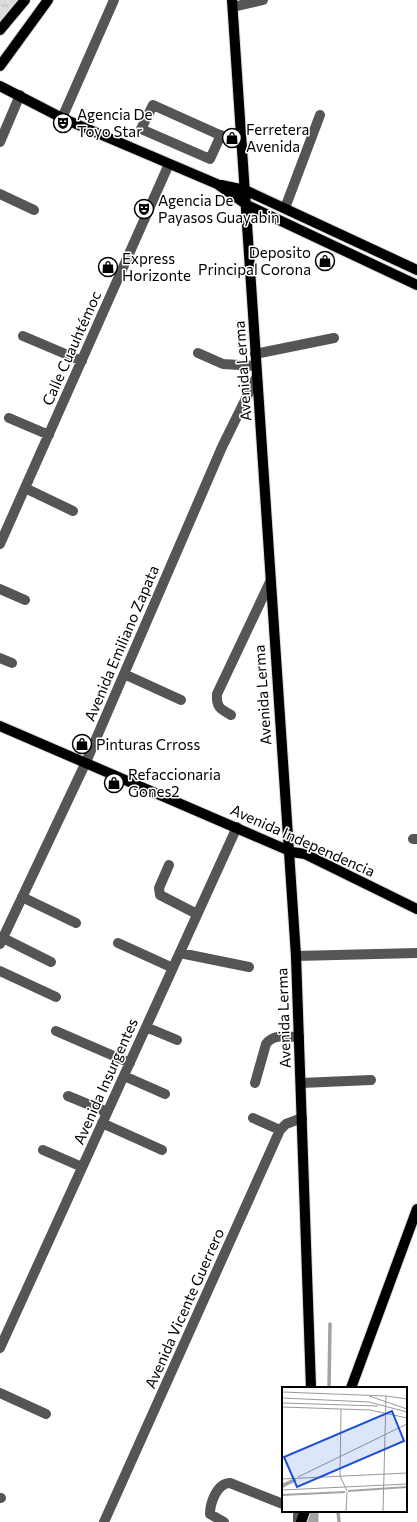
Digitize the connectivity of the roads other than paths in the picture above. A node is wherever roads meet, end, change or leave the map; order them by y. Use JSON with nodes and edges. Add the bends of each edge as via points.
{"nodes":[{"id":1,"x":25,"y":0,"type":"edge"},
{"id":2,"x":48,"y":0,"type":"edge"},
{"id":3,"x":114,"y":0,"type":"edge"},
{"id":4,"x":263,"y":0,"type":"edge"},
{"id":5,"x":233,"y":4,"type":"edge"},
{"id":6,"x":0,"y":30,"type":"edge"},
{"id":7,"x":0,"y":66,"type":"edge"},
{"id":8,"x":0,"y":86,"type":"edge"},
{"id":9,"x":20,"y":95,"type":"junction"},
{"id":10,"x":320,"y":115,"type":"dead end"},
{"id":11,"x":62,"y":118,"type":"junction"},
{"id":12,"x":221,"y":135,"type":"junction"},
{"id":13,"x":0,"y":142,"type":"edge"},
{"id":14,"x":242,"y":145,"type":"junction"},
{"id":15,"x":169,"y":164,"type":"junction"},
{"id":16,"x":217,"y":184,"type":"junction"},
{"id":17,"x":245,"y":190,"type":"junction"},
{"id":18,"x":0,"y":194,"type":"edge"},
{"id":19,"x":247,"y":205,"type":"junction"},
{"id":20,"x":285,"y":208,"type":"junction"},
{"id":21,"x":34,"y":210,"type":"dead end"},
{"id":22,"x":417,"y":270,"type":"edge"},
{"id":23,"x":417,"y":285,"type":"edge"},
{"id":24,"x":24,"y":336,"type":"dead end"},
{"id":25,"x":334,"y":338,"type":"dead end"},
{"id":26,"x":198,"y":353,"type":"dead end"},
{"id":27,"x":256,"y":354,"type":"junction"},
{"id":28,"x":82,"y":361,"type":"junction"},
{"id":29,"x":257,"y":371,"type":"junction"},
{"id":30,"x":10,"y":418,"type":"dead end"},
{"id":31,"x":49,"y":435,"type":"junction"},
{"id":32,"x":25,"y":488,"type":"junction"},
{"id":33,"x":73,"y":511,"type":"dead end"},
{"id":34,"x":0,"y":544,"type":"edge"},
{"id":35,"x":270,"y":582,"type":"junction"},
{"id":36,"x":0,"y":589,"type":"edge"},
{"id":37,"x":25,"y":600,"type":"dead end"},
{"id":38,"x":0,"y":658,"type":"edge"},
{"id":39,"x":12,"y":663,"type":"dead end"},
{"id":40,"x":124,"y":674,"type":"junction"},
{"id":41,"x":181,"y":700,"type":"dead end"},
{"id":42,"x":231,"y":715,"type":"dead end"},
{"id":43,"x":0,"y":726,"type":"edge"},
{"id":44,"x":86,"y":762,"type":"junction"},
{"id":45,"x":237,"y":827,"type":"junction"},
{"id":46,"x":290,"y":851,"type":"junction"},
{"id":47,"x":169,"y":865,"type":"dead end"},
{"id":48,"x":22,"y":897,"type":"junction"},
{"id":49,"x":417,"y":909,"type":"edge"},
{"id":50,"x":197,"y":914,"type":"junction"},
{"id":51,"x":76,"y":923,"type":"dead end"},
{"id":52,"x":1,"y":941,"type":"edge"},
{"id":53,"x":118,"y":943,"type":"dead end"},
{"id":54,"x":180,"y":953,"type":"junction"},
{"id":55,"x":417,"y":953,"type":"edge"},
{"id":56,"x":302,"y":956,"type":"junction"},
{"id":57,"x":51,"y":962,"type":"dead end"},
{"id":58,"x":249,"y":967,"type":"dead end"},
{"id":59,"x":173,"y":968,"type":"junction"},
{"id":60,"x":0,"y":971,"type":"edge"},
{"id":61,"x":56,"y":997,"type":"dead end"},
{"id":62,"x":146,"y":1027,"type":"junction"},
{"id":63,"x":56,"y":1031,"type":"dead end"},
{"id":64,"x":299,"y":1037,"type":"junction"},
{"id":65,"x":177,"y":1040,"type":"dead end"},
{"id":66,"x":130,"y":1063,"type":"junction"},
{"id":67,"x":124,"y":1076,"type":"junction"},
{"id":68,"x":371,"y":1080,"type":"dead end"},
{"id":69,"x":301,"y":1083,"type":"junction"},
{"id":70,"x":255,"y":1084,"type":"dead end"},
{"id":71,"x":165,"y":1094,"type":"dead end"},
{"id":72,"x":68,"y":1096,"type":"dead end"},
{"id":73,"x":107,"y":1112,"type":"junction"},
{"id":74,"x":253,"y":1118,"type":"dead end"},
{"id":75,"x":302,"y":1118,"type":"junction"},
{"id":76,"x":102,"y":1123,"type":"junction"},
{"id":77,"x":280,"y":1130,"type":"junction"},
{"id":78,"x":43,"y":1150,"type":"dead end"},
{"id":79,"x":162,"y":1150,"type":"dead end"},
{"id":80,"x":82,"y":1167,"type":"junction"},
{"id":81,"x":417,"y":1209,"type":"edge"},
{"id":82,"x":0,"y":1348,"type":"edge"},
{"id":83,"x":312,"y":1387,"type":"edge"},
{"id":84,"x":351,"y":1387,"type":"edge"},
{"id":85,"x":0,"y":1393,"type":"edge"},
{"id":86,"x":46,"y":1414,"type":"dead end"},
{"id":87,"x":282,"y":1504,"type":"edge"},
{"id":88,"x":305,"y":1512,"type":"edge"},
{"id":89,"x":104,"y":1522,"type":"edge"},
{"id":90,"x":224,"y":1522,"type":"edge"},
{"id":91,"x":302,"y":1522,"type":"edge"}],
"edges":[{"from":1,"to":6,"type":"main road"},
{"from":2,"to":7,"type":"main road"},
{"from":3,"to":11,"type":"street"},
{"from":4,"to":5,"type":"street"},
{"from":5,"to":14,"type":"main road","name":"Avenida Lerma"},
{"from":8,"to":9,"type":"main road"},
{"from":9,"to":11,"type":"main road"},
{"from":9,"to":13,"type":"street"},
{"from":10,"to":20,"type":"street"},
{"from":11,"to":15,"type":"main road"},
{"from":12,"to":12,"type":"street","via":[[153,105],[141,129],[210,159]]},
{"from":12,"to":14,"type":"street"},
{"from":14,"to":17,"type":"main road","name":"Avenida Lerma"},
{"from":15,"to":16,"type":"main road"},
{"from":15,"to":28,"type":"street","name":"Calle Cuauhtémoc"},
{"from":16,"to":17,"type":"main road"},
{"from":16,"to":19,"type":"main road"},
{"from":17,"to":19,"type":"main road","name":"Avenida Lerma"},
{"from":17,"to":20,"type":"main road"},
{"from":18,"to":21,"type":"street"},
{"from":19,"to":23,"type":"main road"},
{"from":19,"to":27,"type":"main road","name":"Avenida Lerma"},
{"from":20,"to":22,"type":"main road"},
{"from":24,"to":28,"type":"street"},
{"from":25,"to":27,"type":"street"},
{"from":26,"to":29,"type":"street","via":[[223,364]]},
{"from":27,"to":29,"type":"main road","name":"Avenida Lerma"},
{"from":28,"to":31,"type":"street","name":"Calle Cuauhtémoc"},
{"from":29,"to":35,"type":"main road","name":"Avenida Lerma"},
{"from":29,"to":40,"type":"street","name":"Avenida Emiliano Zapata"},
{"from":30,"to":31,"type":"street"},
{"from":31,"to":32,"type":"street","name":"Calle Cuauhtémoc"},
{"from":32,"to":33,"type":"street"},
{"from":32,"to":34,"type":"street","name":"Calle Cuauhtémoc"},
{"from":35,"to":42,"type":"street","via":[[217,694],[216,703],[219,709]]},
{"from":35,"to":46,"type":"main road","name":"Avenida Lerma"},
{"from":36,"to":37,"type":"street"},
{"from":38,"to":39,"type":"street"},
{"from":40,"to":41,"type":"street"},
{"from":40,"to":44,"type":"street","name":"Avenida Emiliano Zapata"},
{"from":43,"to":44,"type":"main road","name":"Avenida Independencia"},
{"from":44,"to":45,"type":"main road","name":"Avenida Independencia"},
{"from":44,"to":48,"type":"street","name":"Avenida Emiliano Zapata"},
{"from":45,"to":46,"type":"main road","name":"Avenida Independencia"},
{"from":45,"to":50,"type":"street","name":"Avenida Insurgentes"},
{"from":46,"to":49,"type":"main road","name":"Avenida Independencia","via":[[305,854]]},
{"from":46,"to":56,"type":"main road","name":"Avenida Lerma"},
{"from":47,"to":50,"type":"street","via":[[159,888],[160,895]]},
{"from":48,"to":51,"type":"street"},
{"from":48,"to":52,"type":"street","name":"Avenida Emiliano Zapata"},
{"from":50,"to":54,"type":"street","name":"Avenida Insurgentes"},
{"from":52,"to":57,"type":"street"},
{"from":53,"to":59,"type":"street"},
{"from":54,"to":58,"type":"street"},
{"from":54,"to":59,"type":"street","name":"Avenida Insurgentes"},
{"from":55,"to":56,"type":"street"},
{"from":56,"to":64,"type":"main road","name":"Avenida Lerma"},
{"from":59,"to":62,"type":"street","name":"Avenida Insurgentes"},
{"from":60,"to":61,"type":"street"},
{"from":62,"to":65,"type":"street"},
{"from":62,"to":66,"type":"street","name":"Avenida Insurgentes"},
{"from":63,"to":66,"type":"street"},
{"from":64,"to":69,"type":"main road","name":"Avenida Lerma"},
{"from":64,"to":70,"type":"street","via":[[275,1036],[270,1039],[266,1044]]},
{"from":66,"to":67,"type":"street","name":"Avenida Insurgentes"},
{"from":67,"to":71,"type":"street"},
{"from":67,"to":73,"type":"street","name":"Avenida Insurgentes"},
{"from":68,"to":69,"type":"street"},
{"from":69,"to":75,"type":"main road","name":"Avenida Lerma"},
{"from":72,"to":73,"type":"street"},
{"from":73,"to":76,"type":"street","name":"Avenida Insurgentes"},
{"from":74,"to":77,"type":"street"},
{"from":75,"to":77,"type":"street","via":[[286,1124]]},
{"from":75,"to":83,"type":"main road","name":"Avenida Lerma"},
{"from":76,"to":79,"type":"street"},
{"from":76,"to":80,"type":"street","name":"Avenida Insurgentes"},
{"from":77,"to":89,"type":"street","name":"Avenida Vicente Guerrero"},
{"from":78,"to":80,"type":"street"},
{"from":80,"to":82,"type":"street","name":"Avenida Insurgentes"},
{"from":81,"to":84,"type":"main road"},
{"from":85,"to":86,"type":"street"},
{"from":87,"to":90,"type":"street","via":[[230,1483],[224,1483],[220,1486],[210,1509],[210,1514]]},
{"from":88,"to":91,"type":"main road"}]}
